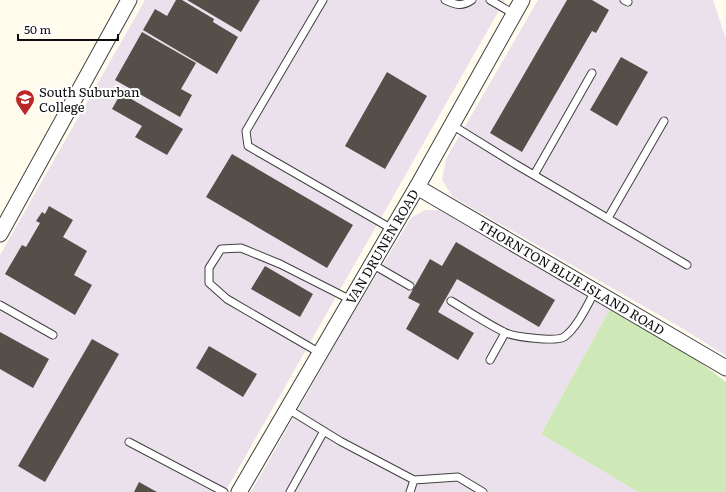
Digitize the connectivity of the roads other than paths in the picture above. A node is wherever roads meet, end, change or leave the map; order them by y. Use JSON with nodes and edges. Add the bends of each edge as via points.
{"nodes":[{"id":1,"x":129,"y":0,"type":"edge"},
{"id":2,"x":324,"y":0,"type":"edge"},
{"id":3,"x":445,"y":0,"type":"edge"},
{"id":4,"x":472,"y":0,"type":"edge"},
{"id":5,"x":490,"y":0,"type":"edge"},
{"id":6,"x":522,"y":0,"type":"edge"},
{"id":7,"x":514,"y":14,"type":"junction"},
{"id":8,"x":592,"y":73,"type":"dead end"},
{"id":9,"x":664,"y":121,"type":"dead end"},
{"id":10,"x":452,"y":125,"type":"junction"},
{"id":11,"x":534,"y":175,"type":"junction"},
{"id":12,"x":417,"y":187,"type":"junction"},
{"id":13,"x":608,"y":218,"type":"junction"},
{"id":14,"x":392,"y":229,"type":"junction"},
{"id":15,"x":0,"y":234,"type":"edge"},
{"id":16,"x":372,"y":264,"type":"junction"},
{"id":17,"x":687,"y":265,"type":"dead end"},
{"id":18,"x":410,"y":286,"type":"dead end"},
{"id":19,"x":595,"y":291,"type":"junction"},
{"id":20,"x":351,"y":300,"type":"junction"},
{"id":21,"x":451,"y":301,"type":"dead end"},
{"id":22,"x":0,"y":305,"type":"edge"},
{"id":23,"x":505,"y":333,"type":"junction"},
{"id":24,"x":52,"y":335,"type":"dead end"},
{"id":25,"x":320,"y":353,"type":"junction"},
{"id":26,"x":490,"y":360,"type":"dead end"},
{"id":27,"x":726,"y":368,"type":"edge"},
{"id":28,"x":288,"y":409,"type":"junction"},
{"id":29,"x":324,"y":431,"type":"junction"},
{"id":30,"x":129,"y":442,"type":"dead end"},
{"id":31,"x":414,"y":480,"type":"junction"},
{"id":32,"x":224,"y":492,"type":"edge"},
{"id":33,"x":239,"y":492,"type":"edge"},
{"id":34,"x":290,"y":492,"type":"edge"},
{"id":35,"x":410,"y":492,"type":"edge"},
{"id":36,"x":483,"y":492,"type":"edge"}],
"edges":[{"from":1,"to":15,"type":"street"},
{"from":2,"to":14,"type":"lane","via":[[246,131],[248,146]]},
{"from":3,"to":4,"type":"lane","via":[[465,5]]},
{"from":5,"to":7,"type":"lane"},
{"from":6,"to":7,"type":"street","name":"VAN DRUNEN ROAD"},
{"from":7,"to":10,"type":"street","name":"VAN DRUNEN ROAD"},
{"from":8,"to":11,"type":"lane"},
{"from":9,"to":13,"type":"lane"},
{"from":10,"to":11,"type":"lane"},
{"from":10,"to":12,"type":"street","name":"VAN DRUNEN ROAD"},
{"from":11,"to":13,"type":"lane"},
{"from":12,"to":14,"type":"street","name":"VAN DRUNEN ROAD"},
{"from":12,"to":19,"type":"street","name":"THORNTON BLUE ISLAND ROAD"},
{"from":13,"to":17,"type":"lane"},
{"from":14,"to":16,"type":"street","name":"VAN DRUNEN ROAD"},
{"from":16,"to":18,"type":"lane"},
{"from":16,"to":20,"type":"street","name":"VAN DRUNEN ROAD"},
{"from":19,"to":23,"type":"lane","via":[[578,321],[564,336],[544,339]]},
{"from":19,"to":27,"type":"street","name":"THORNTON BLUE ISLAND ROAD"},
{"from":20,"to":25,"type":"street","name":"VAN DRUNEN ROAD"},
{"from":20,"to":25,"type":"lane","via":[[280,264],[241,248],[221,249],[209,268],[209,283],[227,299]]},
{"from":21,"to":23,"type":"lane"},
{"from":22,"to":24,"type":"lane"},
{"from":23,"to":26,"type":"lane"},
{"from":25,"to":28,"type":"street","name":"VAN DRUNEN ROAD"},
{"from":28,"to":29,"type":"lane"},
{"from":28,"to":33,"type":"street","name":"VAN DRUNEN ROAD"},
{"from":29,"to":31,"type":"lane"},
{"from":29,"to":34,"type":"lane"},
{"from":30,"to":32,"type":"lane"},
{"from":31,"to":35,"type":"lane"},
{"from":31,"to":36,"type":"lane","via":[[458,477]]}]}
